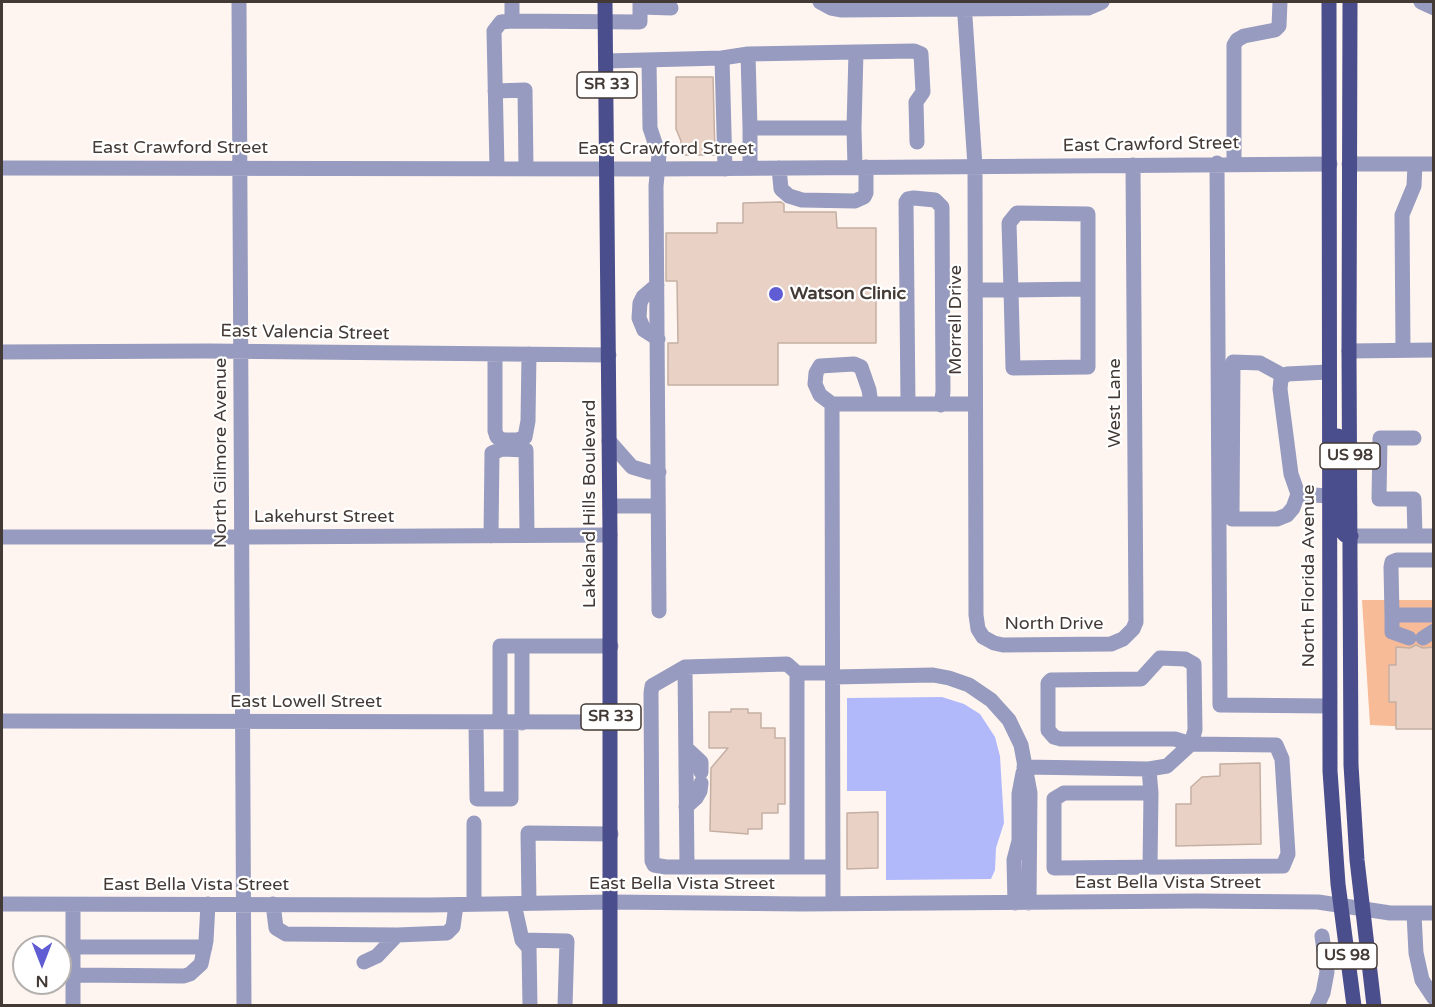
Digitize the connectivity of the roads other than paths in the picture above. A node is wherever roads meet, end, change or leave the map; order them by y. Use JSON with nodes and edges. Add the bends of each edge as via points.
{"nodes":[{"id":1,"x":238,"y":2,"type":"edge"},
{"id":2,"x":512,"y":2,"type":"edge"},
{"id":3,"x":605,"y":2,"type":"edge"},
{"id":4,"x":820,"y":2,"type":"edge"},
{"id":5,"x":1102,"y":2,"type":"edge"},
{"id":6,"x":1280,"y":2,"type":"edge"},
{"id":7,"x":1329,"y":2,"type":"edge"},
{"id":8,"x":1350,"y":2,"type":"edge"},
{"id":9,"x":1421,"y":2,"type":"edge"},
{"id":10,"x":640,"y":4,"type":"edge"},
{"id":11,"x":964,"y":5,"type":"edge"},
{"id":12,"x":671,"y":8,"type":"dead end"},
{"id":13,"x":1434,"y":8,"type":"edge"},
{"id":14,"x":512,"y":21,"type":"junction"},
{"id":15,"x":606,"y":21,"type":"junction"},
{"id":16,"x":1329,"y":30,"type":"junction"},
{"id":17,"x":856,"y":52,"type":"junction"},
{"id":18,"x":748,"y":54,"type":"junction"},
{"id":19,"x":722,"y":58,"type":"junction"},
{"id":20,"x":649,"y":60,"type":"junction"},
{"id":21,"x":606,"y":61,"type":"junction"},
{"id":22,"x":495,"y":91,"type":"junction"},
{"id":23,"x":750,"y":128,"type":"junction"},
{"id":24,"x":854,"y":128,"type":"junction"},
{"id":25,"x":917,"y":142,"type":"dead end"},
{"id":26,"x":1217,"y":164,"type":"junction"},
{"id":27,"x":1234,"y":164,"type":"junction"},
{"id":28,"x":1330,"y":164,"type":"junction"},
{"id":29,"x":1349,"y":164,"type":"junction"},
{"id":30,"x":1415,"y":164,"type":"junction"},
{"id":31,"x":1434,"y":164,"type":"edge"},
{"id":32,"x":1132,"y":165,"type":"junction"},
{"id":33,"x":975,"y":166,"type":"junction"},
{"id":34,"x":860,"y":167,"type":"junction"},
{"id":35,"x":2,"y":168,"type":"edge"},
{"id":36,"x":239,"y":168,"type":"junction"},
{"id":37,"x":497,"y":168,"type":"junction"},
{"id":38,"x":526,"y":168,"type":"junction"},
{"id":39,"x":750,"y":168,"type":"junction"},
{"id":40,"x":779,"y":168,"type":"junction"},
{"id":41,"x":607,"y":169,"type":"junction"},
{"id":42,"x":658,"y":169,"type":"junction"},
{"id":43,"x":725,"y":169,"type":"junction"},
{"id":44,"x":1088,"y":289,"type":"junction"},
{"id":45,"x":975,"y":290,"type":"junction"},
{"id":46,"x":1011,"y":290,"type":"junction"},
{"id":47,"x":1349,"y":329,"type":"junction"},
{"id":48,"x":1403,"y":350,"type":"junction"},
{"id":49,"x":1434,"y":350,"type":"edge"},
{"id":50,"x":1349,"y":351,"type":"junction"},
{"id":51,"x":2,"y":352,"type":"edge"},
{"id":52,"x":240,"y":353,"type":"junction"},
{"id":53,"x":495,"y":354,"type":"junction"},
{"id":54,"x":529,"y":354,"type":"junction"},
{"id":55,"x":609,"y":355,"type":"junction"},
{"id":56,"x":1328,"y":372,"type":"junction"},
{"id":57,"x":1284,"y":376,"type":"junction"},
{"id":58,"x":832,"y":404,"type":"junction"},
{"id":59,"x":871,"y":404,"type":"junction"},
{"id":60,"x":908,"y":404,"type":"junction"},
{"id":61,"x":975,"y":404,"type":"junction"},
{"id":62,"x":941,"y":405,"type":"junction"},
{"id":63,"x":1329,"y":405,"type":"junction"},
{"id":64,"x":1414,"y":438,"type":"dead end"},
{"id":65,"x":609,"y":441,"type":"junction"},
{"id":66,"x":659,"y":472,"type":"junction"},
{"id":67,"x":1298,"y":494,"type":"junction"},
{"id":68,"x":1329,"y":496,"type":"junction"},
{"id":69,"x":610,"y":506,"type":"junction"},
{"id":70,"x":658,"y":506,"type":"junction"},
{"id":71,"x":610,"y":535,"type":"junction"},
{"id":72,"x":491,"y":536,"type":"junction"},
{"id":73,"x":527,"y":536,"type":"junction"},
{"id":74,"x":1351,"y":536,"type":"junction"},
{"id":75,"x":1415,"y":536,"type":"junction"},
{"id":76,"x":1434,"y":536,"type":"edge"},
{"id":77,"x":2,"y":537,"type":"edge"},
{"id":78,"x":241,"y":537,"type":"junction"},
{"id":79,"x":1434,"y":560,"type":"edge"},
{"id":80,"x":659,"y":611,"type":"dead end"},
{"id":81,"x":1392,"y":615,"type":"junction"},
{"id":82,"x":1434,"y":615,"type":"edge"},
{"id":83,"x":1126,"y":636,"type":"joint"},
{"id":84,"x":1422,"y":636,"type":"edge"},
{"id":85,"x":983,"y":637,"type":"joint"},
{"id":86,"x":522,"y":646,"type":"junction"},
{"id":87,"x":610,"y":646,"type":"junction"},
{"id":88,"x":685,"y":667,"type":"junction"},
{"id":89,"x":797,"y":673,"type":"junction"},
{"id":90,"x":833,"y":675,"type":"junction"},
{"id":91,"x":1329,"y":706,"type":"junction"},
{"id":92,"x":2,"y":721,"type":"edge"},
{"id":93,"x":242,"y":722,"type":"junction"},
{"id":94,"x":511,"y":722,"type":"junction"},
{"id":95,"x":611,"y":722,"type":"junction"},
{"id":96,"x":476,"y":723,"type":"junction"},
{"id":97,"x":1191,"y":744,"type":"junction"},
{"id":98,"x":686,"y":748,"type":"junction"},
{"id":99,"x":1024,"y":767,"type":"junction"},
{"id":100,"x":1149,"y":769,"type":"junction"},
{"id":101,"x":1151,"y":793,"type":"junction"},
{"id":102,"x":686,"y":807,"type":"junction"},
{"id":103,"x":474,"y":823,"type":"dead end"},
{"id":104,"x":611,"y":834,"type":"junction"},
{"id":105,"x":687,"y":867,"type":"junction"},
{"id":106,"x":797,"y":867,"type":"junction"},
{"id":107,"x":833,"y":867,"type":"junction"},
{"id":108,"x":1150,"y":867,"type":"junction"},
{"id":109,"x":611,"y":902,"type":"junction"},
{"id":110,"x":521,"y":903,"type":"junction"},
{"id":111,"x":1022,"y":903,"type":"junction"},
{"id":112,"x":2,"y":904,"type":"edge"},
{"id":113,"x":208,"y":904,"type":"junction"},
{"id":114,"x":243,"y":904,"type":"junction"},
{"id":115,"x":273,"y":904,"type":"junction"},
{"id":116,"x":474,"y":904,"type":"junction"},
{"id":117,"x":833,"y":904,"type":"junction"},
{"id":118,"x":73,"y":905,"type":"junction"},
{"id":119,"x":456,"y":905,"type":"junction"},
{"id":120,"x":1340,"y":907,"type":"junction"},
{"id":121,"x":1362,"y":909,"type":"junction"},
{"id":122,"x":1434,"y":913,"type":"edge"},
{"id":123,"x":1414,"y":914,"type":"junction"},
{"id":124,"x":397,"y":935,"type":"junction"},
{"id":125,"x":1322,"y":936,"type":"dead end"},
{"id":126,"x":522,"y":940,"type":"junction"},
{"id":127,"x":73,"y":947,"type":"junction"},
{"id":128,"x":205,"y":947,"type":"junction"},
{"id":129,"x":364,"y":962,"type":"dead end"},
{"id":130,"x":1349,"y":971,"type":"junction"},
{"id":131,"x":1327,"y":972,"type":"junction"},
{"id":132,"x":73,"y":975,"type":"junction"},
{"id":133,"x":1434,"y":998,"type":"edge"},
{"id":134,"x":73,"y":1005,"type":"edge"},
{"id":135,"x":244,"y":1005,"type":"edge"},
{"id":136,"x":530,"y":1005,"type":"edge"},
{"id":137,"x":566,"y":1005,"type":"edge"},
{"id":138,"x":610,"y":1005,"type":"edge"},
{"id":139,"x":1317,"y":1005,"type":"edge"},
{"id":140,"x":1354,"y":1005,"type":"edge"},
{"id":141,"x":1374,"y":1005,"type":"edge"}],
"edges":[{"from":1,"to":36,"type":"street","name":"North Gilmore Avenue"},
{"from":2,"to":14,"type":"street"},
{"from":3,"to":15,"type":"main road","name":"Lakeland Hills Boulevard","number":"SR 33"},
{"from":4,"to":11,"type":"street","via":[[842,10]]},
{"from":5,"to":11,"type":"street","via":[[1088,8]]},
{"from":6,"to":27,"type":"street","via":[[1279,26],[1275,30],[1244,36],[1234,45]]},
{"from":7,"to":16,"type":"main road","name":"North Florida Avenue","number":"US 98"},
{"from":8,"to":29,"type":"main road","number":"US 98"},
{"from":9,"to":13,"type":"street"},
{"from":10,"to":12,"type":"street"},
{"from":10,"to":15,"type":"street","via":[[640,22]]},
{"from":11,"to":33,"type":"street","name":"Morrell Drive"},
{"from":14,"to":15,"type":"street"},
{"from":14,"to":22,"type":"street","via":[[501,22],[494,31]]},
{"from":15,"to":21,"type":"main road","name":"Lakeland Hills Boulevard","number":"SR 33"},
{"from":16,"to":28,"type":"main road","name":"North Florida Avenue","number":"US 98"},
{"from":16,"to":29,"type":"main road","via":[[1339,62],[1341,151]]},
{"from":17,"to":18,"type":"street"},
{"from":17,"to":24,"type":"street"},
{"from":17,"to":25,"type":"street","via":[[921,54],[923,92],[916,102]]},
{"from":18,"to":19,"type":"street"},
{"from":18,"to":23,"type":"street"},
{"from":19,"to":20,"type":"street"},
{"from":19,"to":43,"type":"street"},
{"from":20,"to":21,"type":"street"},
{"from":20,"to":42,"type":"street","via":[[650,128],[659,155]]},
{"from":21,"to":41,"type":"main road","name":"Lakeland Hills Boulevard","number":"SR 33"},
{"from":22,"to":37,"type":"street"},
{"from":22,"to":38,"type":"street","via":[[525,90]]},
{"from":23,"to":24,"type":"street"},
{"from":23,"to":39,"type":"street"},
{"from":24,"to":34,"type":"street"},
{"from":26,"to":27,"type":"street","name":"East Crawford Street"},
{"from":26,"to":32,"type":"street","name":"East Crawford Street"},
{"from":26,"to":91,"type":"street","via":[[1220,705]]},
{"from":27,"to":28,"type":"street","name":"East Crawford Street"},
{"from":28,"to":47,"type":"main road","via":[[1338,183],[1340,305]]},
{"from":28,"to":56,"type":"main road","name":"North Florida Avenue","number":"US 98"},
{"from":29,"to":30,"type":"street"},
{"from":29,"to":47,"type":"main road","number":"US 98"},
{"from":30,"to":31,"type":"street"},
{"from":30,"to":48,"type":"street","via":[[1414,186],[1402,215]]},
{"from":32,"to":33,"type":"street","name":"East Crawford Street"},
{"from":32,"to":83,"type":"street","name":"West Lane","via":[[1136,622]]},
{"from":33,"to":34,"type":"street","name":"East Crawford Street"},
{"from":33,"to":45,"type":"street","name":"Morrell Drive"},
{"from":34,"to":40,"type":"street","name":"East Crawford Street"},
{"from":34,"to":40,"type":"street","via":[[866,193],[855,201],[802,200],[789,196],[781,189]]},
{"from":35,"to":36,"type":"street","name":"East Crawford Street"},
{"from":36,"to":37,"type":"street","name":"East Crawford Street"},
{"from":36,"to":52,"type":"street","name":"North Gilmore Avenue"},
{"from":37,"to":38,"type":"street","name":"East Crawford Street"},
{"from":38,"to":41,"type":"street","name":"East Crawford Street"},
{"from":39,"to":40,"type":"street","name":"East Crawford Street"},
{"from":39,"to":43,"type":"street","name":"East Crawford Street"},
{"from":41,"to":42,"type":"street","name":"East Crawford Street"},
{"from":41,"to":55,"type":"main road","name":"Lakeland Hills Boulevard","number":"SR 33"},
{"from":42,"to":43,"type":"street","name":"East Crawford Street"},
{"from":42,"to":66,"type":"street"},
{"from":44,"to":46,"type":"street"},
{"from":44,"to":46,"type":"street","via":[[1088,214],[1017,213],[1009,223]]},
{"from":44,"to":46,"type":"street","via":[[1088,367],[1067,368],[1013,368]]},
{"from":45,"to":46,"type":"street"},
{"from":45,"to":61,"type":"street","name":"Morrell Drive"},
{"from":47,"to":50,"type":"main road","number":"US 98"},
{"from":48,"to":49,"type":"street"},
{"from":48,"to":50,"type":"street"},
{"from":50,"to":74,"type":"main road","number":"US 98"},
{"from":51,"to":52,"type":"street","name":"East Valencia Street"},
{"from":52,"to":53,"type":"street","name":"East Valencia Street"},
{"from":52,"to":78,"type":"street","name":"North Gilmore Avenue"},
{"from":53,"to":54,"type":"street","name":"East Valencia Street"},
{"from":53,"to":54,"type":"street","via":[[495,431],[503,440],[525,437]]},
{"from":54,"to":55,"type":"street","name":"East Valencia Street"},
{"from":55,"to":65,"type":"main road","name":"Lakeland Hills Boulevard","number":"SR 33"},
{"from":56,"to":57,"type":"street"},
{"from":56,"to":63,"type":"main road","name":"North Florida Avenue","number":"US 98"},
{"from":57,"to":67,"type":"street","via":[[1280,388],[1291,474]]},
{"from":57,"to":67,"type":"street","via":[[1260,363],[1233,362],[1232,519],[1277,519],[1293,508]]},
{"from":58,"to":59,"type":"street"},
{"from":58,"to":59,"type":"street","via":[[820,395],[816,373],[824,365],[854,364],[861,367]]},
{"from":58,"to":90,"type":"street"},
{"from":59,"to":60,"type":"street"},
{"from":60,"to":62,"type":"street"},
{"from":60,"to":62,"type":"street","via":[[906,202],[914,198],[935,200],[942,207]]},
{"from":61,"to":62,"type":"street"},
{"from":61,"to":85,"type":"street","name":"Morrell Drive","via":[[976,615]]},
{"from":63,"to":68,"type":"main road","name":"North Florida Avenue","number":"US 98"},
{"from":63,"to":74,"type":"main road","via":[[1339,438],[1341,530]]},
{"from":64,"to":75,"type":"street","via":[[1380,438],[1379,498],[1414,499]]},
{"from":65,"to":66,"type":"street","via":[[632,467]]},
{"from":65,"to":69,"type":"main road","name":"Lakeland Hills Boulevard","number":"SR 33"},
{"from":66,"to":70,"type":"street"},
{"from":67,"to":68,"type":"street"},
{"from":68,"to":91,"type":"main road","name":"North Florida Avenue","number":"US 98"},
{"from":69,"to":70,"type":"street"},
{"from":69,"to":71,"type":"main road","name":"Lakeland Hills Boulevard","number":"SR 33"},
{"from":70,"to":80,"type":"street"},
{"from":71,"to":73,"type":"street","name":"Lakehurst Street"},
{"from":71,"to":87,"type":"main road","name":"Lakeland Hills Boulevard","number":"SR 33"},
{"from":72,"to":73,"type":"street","name":"Lakehurst Street"},
{"from":72,"to":73,"type":"street","via":[[492,453],[502,449],[526,450]]},
{"from":72,"to":78,"type":"street","name":"Lakehurst Street"},
{"from":74,"to":75,"type":"street"},
{"from":74,"to":121,"type":"main road","number":"US 98","via":[[1351,765]]},
{"from":75,"to":76,"type":"street"},
{"from":77,"to":78,"type":"street","name":"Lakehurst Street"},
{"from":78,"to":93,"type":"street","name":"North Gilmore Avenue"},
{"from":79,"to":81,"type":"street","via":[[1392,562]]},
{"from":81,"to":82,"type":"street"},
{"from":81,"to":84,"type":"street","via":[[1392,632]]},
{"from":83,"to":85,"type":"street","name":"North Drive","via":[[1111,644],[1003,645]]},
{"from":86,"to":87,"type":"street"},
{"from":86,"to":94,"type":"street"},
{"from":86,"to":94,"type":"street","via":[[500,646]]},
{"from":87,"to":95,"type":"main road","name":"Lakeland Hills Boulevard","number":"SR 33"},
{"from":88,"to":89,"type":"street","via":[[787,664]]},
{"from":88,"to":98,"type":"street"},
{"from":88,"to":105,"type":"street","via":[[652,686],[652,861],[657,867]]},
{"from":89,"to":90,"type":"street"},
{"from":89,"to":106,"type":"street"},
{"from":90,"to":99,"type":"street","via":[[933,675],[969,685],[991,700],[1009,720],[1021,745]]},
{"from":90,"to":107,"type":"street"},
{"from":91,"to":120,"type":"main road","name":"North Florida Avenue","number":"US 98"},
{"from":92,"to":93,"type":"street","name":"East Lowell Street"},
{"from":93,"to":96,"type":"street","name":"East Lowell Street"},
{"from":93,"to":114,"type":"street","name":"North Gilmore Avenue"},
{"from":94,"to":95,"type":"street","name":"East Lowell Street"},
{"from":94,"to":96,"type":"street","name":"East Lowell Street"},
{"from":94,"to":96,"type":"street","via":[[511,799],[477,799]]},
{"from":95,"to":104,"type":"main road","name":"Lakeland Hills Boulevard","number":"SR 33"},
{"from":97,"to":97,"type":"street","via":[[1195,730],[1194,664],[1185,659],[1160,658],[1141,679],[1048,683],[1048,730],[1060,739],[1175,739]]},
{"from":97,"to":100,"type":"street","via":[[1167,766]]},
{"from":97,"to":108,"type":"street","via":[[1276,745],[1282,759],[1288,854],[1283,866]]},
{"from":98,"to":102,"type":"street"},
{"from":98,"to":102,"type":"street","via":[[700,762],[701,777],[700,791]]},
{"from":99,"to":100,"type":"street"},
{"from":99,"to":111,"type":"street","via":[[1030,793]]},
{"from":100,"to":101,"type":"street"},
{"from":101,"to":108,"type":"street"},
{"from":101,"to":108,"type":"street","via":[[1064,793],[1054,800],[1054,868]]},
{"from":102,"to":105,"type":"street"},
{"from":103,"to":116,"type":"street"},
{"from":104,"to":109,"type":"main road","name":"Lakeland Hills Boulevard","number":"SR 33"},
{"from":104,"to":110,"type":"street","via":[[528,833]]},
{"from":105,"to":106,"type":"street"},
{"from":106,"to":107,"type":"street"},
{"from":107,"to":117,"type":"street"},
{"from":109,"to":110,"type":"street","name":"East Bella Vista Street"},
{"from":109,"to":117,"type":"street","name":"East Bella Vista Street"},
{"from":109,"to":138,"type":"main road","name":"Lakeland Hills Boulevard","number":"SR 33"},
{"from":110,"to":116,"type":"street","name":"East Bella Vista Street"},
{"from":110,"to":126,"type":"street"},
{"from":111,"to":117,"type":"street","name":"East Bella Vista Street"},
{"from":111,"to":120,"type":"street","name":"East Bella Vista Street","via":[[1318,902]]},
{"from":112,"to":118,"type":"street","name":"East Bella Vista Street"},
{"from":113,"to":114,"type":"street","name":"East Bella Vista Street"},
{"from":113,"to":118,"type":"street","name":"East Bella Vista Street"},
{"from":113,"to":128,"type":"street"},
{"from":114,"to":115,"type":"street","name":"East Bella Vista Street"},
{"from":114,"to":135,"type":"street","name":"North Gilmore Avenue"},
{"from":115,"to":119,"type":"street","name":"East Bella Vista Street"},
{"from":115,"to":124,"type":"street","via":[[276,928],[286,934]]},
{"from":116,"to":119,"type":"street","name":"East Bella Vista Street"},
{"from":118,"to":127,"type":"street"},
{"from":119,"to":124,"type":"street","via":[[453,927],[447,933]]},
{"from":120,"to":121,"type":"street","name":"East Bella Vista Street"},
{"from":120,"to":130,"type":"main road","name":"North Florida Avenue","number":"US 98"},
{"from":121,"to":123,"type":"street","name":"East Bella Vista Street"},
{"from":121,"to":141,"type":"main road","number":"US 98"},
{"from":122,"to":123,"type":"street","name":"East Bella Vista Street"},
{"from":123,"to":133,"type":"street","via":[[1422,980]]},
{"from":124,"to":129,"type":"street","via":[[377,956]]},
{"from":125,"to":131,"type":"street"},
{"from":126,"to":136,"type":"street","via":[[529,948]]},
{"from":126,"to":137,"type":"street","via":[[567,941]]},
{"from":127,"to":128,"type":"street"},
{"from":127,"to":132,"type":"street"},
{"from":128,"to":132,"type":"street","via":[[201,964],[184,976]]},
{"from":130,"to":131,"type":"street"},
{"from":130,"to":140,"type":"main road","name":"North Florida Avenue","number":"US 98"},
{"from":131,"to":139,"type":"street"},
{"from":132,"to":134,"type":"street"}]}
